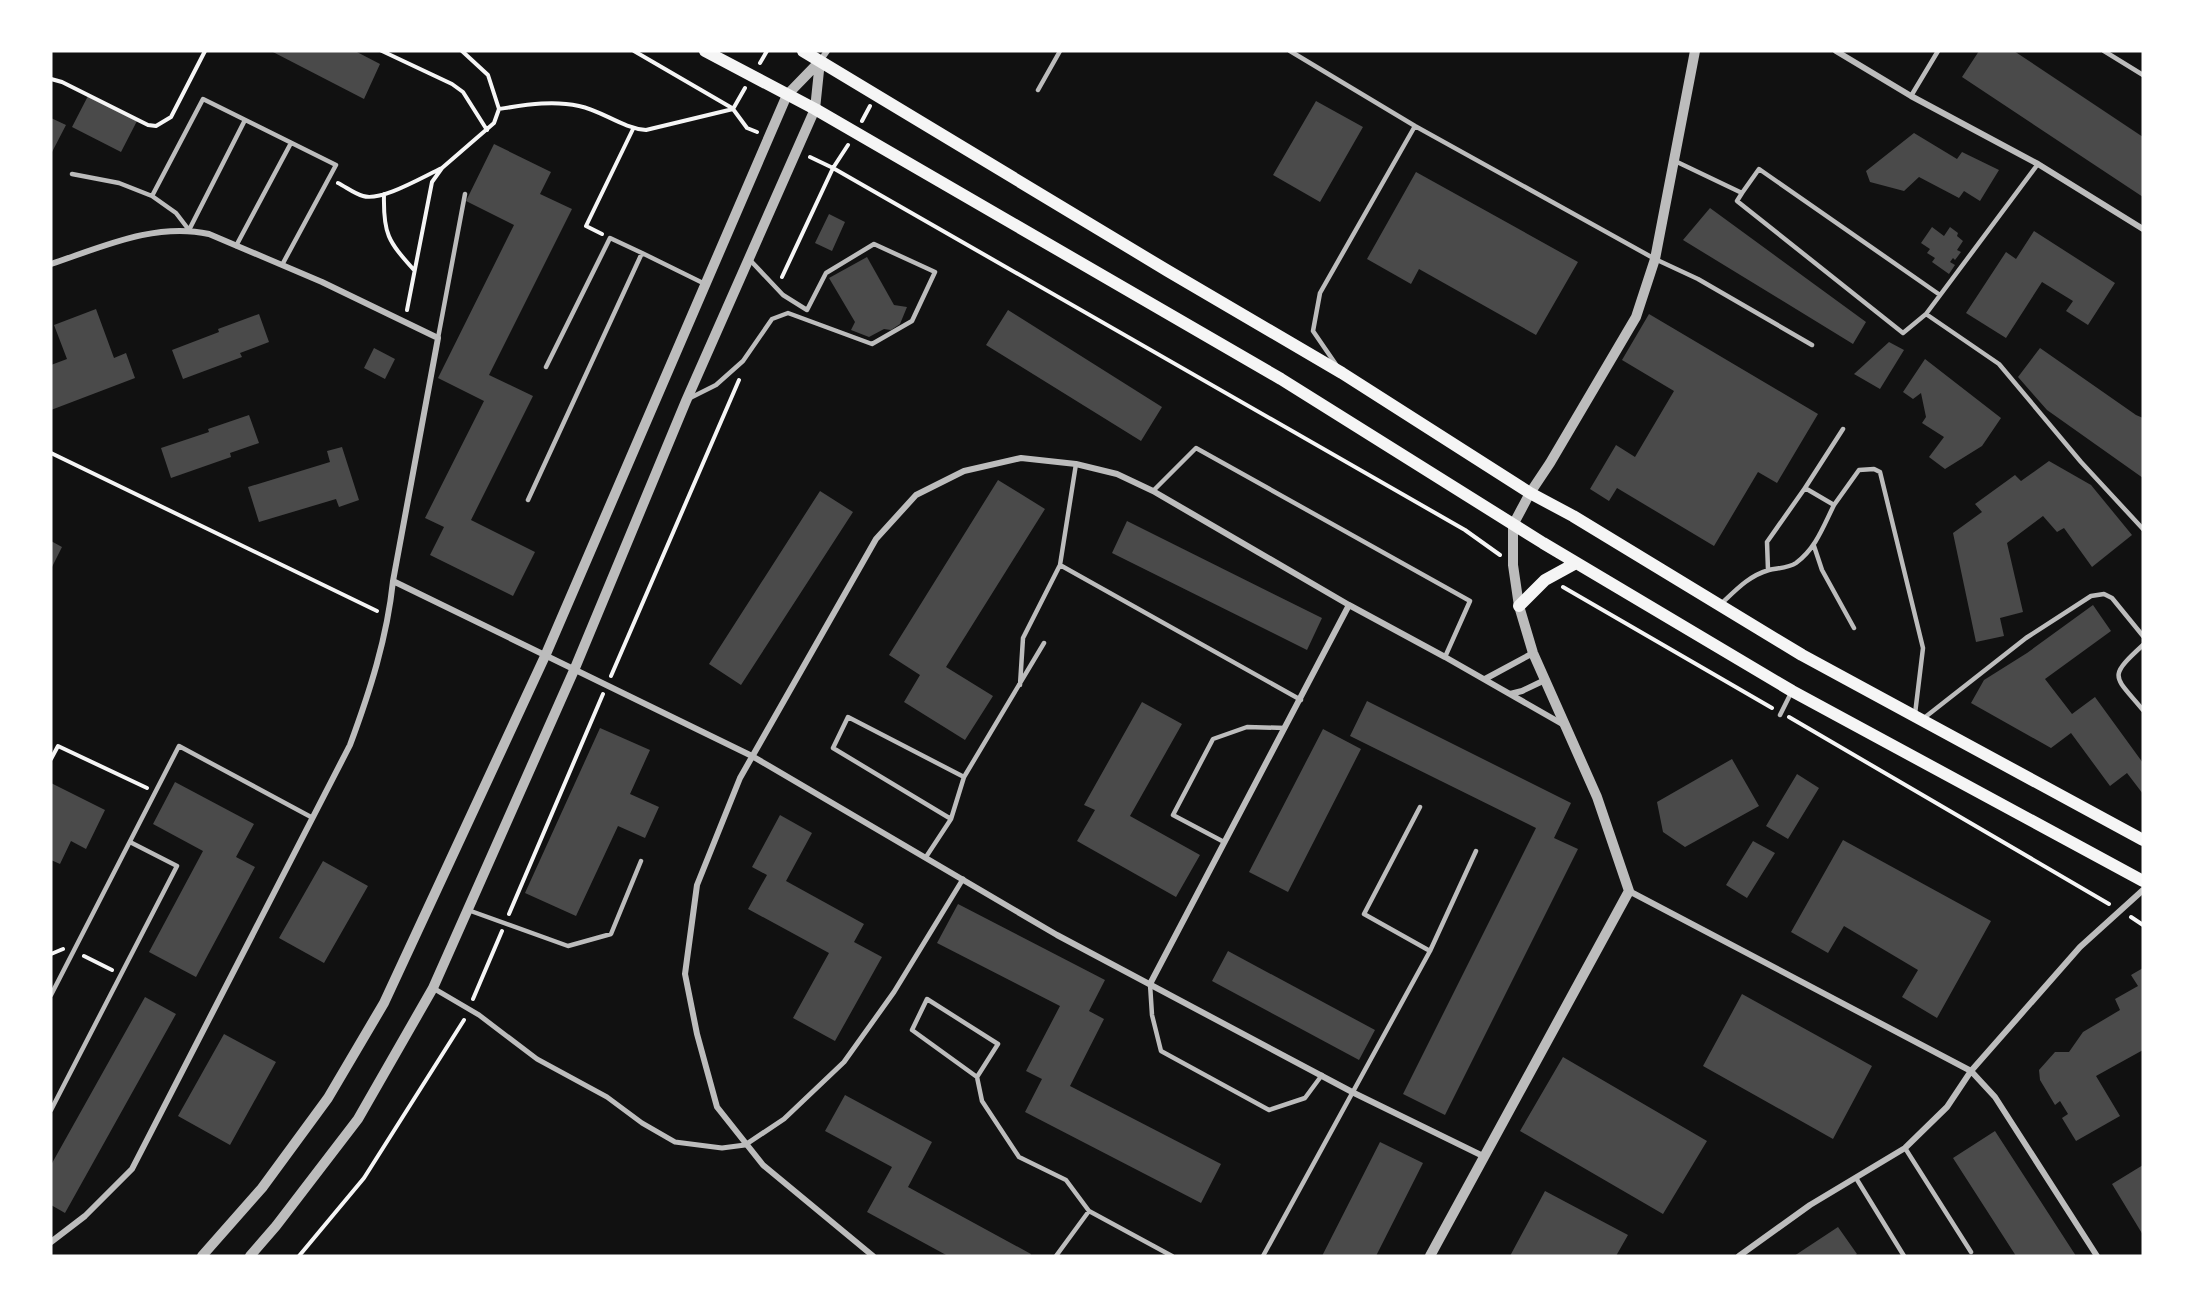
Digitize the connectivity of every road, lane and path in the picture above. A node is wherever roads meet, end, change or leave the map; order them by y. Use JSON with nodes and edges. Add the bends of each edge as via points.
{"nodes":[{"id":1,"x":205,"y":51,"type":"edge"},
{"id":2,"x":382,"y":51,"type":"edge"},
{"id":3,"x":462,"y":51,"type":"edge"},
{"id":4,"x":634,"y":51,"type":"edge"},
{"id":5,"x":705,"y":51,"type":"edge"},
{"id":6,"x":803,"y":51,"type":"edge"},
{"id":7,"x":1060,"y":51,"type":"edge"},
{"id":8,"x":1290,"y":51,"type":"edge"},
{"id":9,"x":1695,"y":51,"type":"edge"},
{"id":10,"x":1836,"y":51,"type":"edge"},
{"id":11,"x":1938,"y":51,"type":"edge"},
{"id":12,"x":2104,"y":51,"type":"edge"},
{"id":13,"x":824,"y":56,"type":"edge"},
{"id":14,"x":2143,"y":75,"type":"edge"},
{"id":15,"x":51,"y":79,"type":"edge"},
{"id":16,"x":1038,"y":90,"type":"dead end"},
{"id":17,"x":787,"y":95,"type":"junction"},
{"id":18,"x":1911,"y":96,"type":"junction"},
{"id":19,"x":499,"y":109,"type":"junction"},
{"id":20,"x":815,"y":109,"type":"junction"},
{"id":21,"x":245,"y":120,"type":"junction"},
{"id":22,"x":1415,"y":126,"type":"junction"},
{"id":23,"x":633,"y":129,"type":"junction"},
{"id":24,"x":487,"y":130,"type":"junction"},
{"id":25,"x":291,"y":143,"type":"junction"},
{"id":26,"x":1674,"y":160,"type":"junction"},
{"id":27,"x":2038,"y":164,"type":"junction"},
{"id":28,"x":442,"y":168,"type":"junction"},
{"id":29,"x":72,"y":174,"type":"dead end"},
{"id":30,"x":329,"y":178,"type":"junction"},
{"id":31,"x":1742,"y":193,"type":"junction"},
{"id":32,"x":384,"y":194,"type":"junction"},
{"id":33,"x":465,"y":194,"type":"dead end"},
{"id":34,"x":152,"y":196,"type":"junction"},
{"id":35,"x":2143,"y":229,"type":"edge"},
{"id":36,"x":189,"y":230,"type":"junction"},
{"id":37,"x":610,"y":238,"type":"junction"},
{"id":38,"x":236,"y":246,"type":"junction"},
{"id":39,"x":642,"y":254,"type":"junction"},
{"id":40,"x":749,"y":259,"type":"junction"},
{"id":41,"x":1655,"y":259,"type":"junction"},
{"id":42,"x":51,"y":264,"type":"edge"},
{"id":43,"x":282,"y":265,"type":"junction"},
{"id":44,"x":414,"y":270,"type":"junction"},
{"id":45,"x":705,"y":284,"type":"junction"},
{"id":46,"x":777,"y":288,"type":"junction"},
{"id":47,"x":1940,"y":295,"type":"junction"},
{"id":48,"x":807,"y":310,"type":"junction"},
{"id":49,"x":1926,"y":314,"type":"junction"},
{"id":50,"x":802,"y":318,"type":"junction"},
{"id":51,"x":405,"y":321,"type":"junction"},
{"id":52,"x":438,"y":338,"type":"junction"},
{"id":53,"x":1812,"y":345,"type":"dead end"},
{"id":54,"x":743,"y":361,"type":"junction"},
{"id":55,"x":546,"y":367,"type":"dead end"},
{"id":56,"x":1342,"y":373,"type":"junction"},
{"id":57,"x":686,"y":401,"type":"junction"},
{"id":58,"x":1843,"y":429,"type":"dead end"},
{"id":59,"x":51,"y":453,"type":"edge"},
{"id":60,"x":1076,"y":464,"type":"junction"},
{"id":61,"x":1805,"y":488,"type":"junction"},
{"id":62,"x":1153,"y":491,"type":"junction"},
{"id":63,"x":1530,"y":493,"type":"junction"},
{"id":64,"x":528,"y":500,"type":"dead end"},
{"id":65,"x":1834,"y":506,"type":"junction"},
{"id":66,"x":1513,"y":525,"type":"junction"},
{"id":67,"x":2143,"y":528,"type":"edge"},
{"id":68,"x":1814,"y":546,"type":"junction"},
{"id":69,"x":1576,"y":563,"type":"junction"},
{"id":70,"x":1060,"y":565,"type":"junction"},
{"id":71,"x":1513,"y":565,"type":"junction"},
{"id":72,"x":1768,"y":570,"type":"junction"},
{"id":73,"x":1545,"y":580,"type":"junction"},
{"id":74,"x":393,"y":581,"type":"junction"},
{"id":75,"x":1349,"y":605,"type":"junction"},
{"id":76,"x":1520,"y":606,"type":"junction"},
{"id":77,"x":1720,"y":606,"type":"junction"},
{"id":78,"x":389,"y":617,"type":"junction"},
{"id":79,"x":1854,"y":628,"type":"dead end"},
{"id":80,"x":2143,"y":636,"type":"edge"},
{"id":81,"x":1044,"y":644,"type":"dead end"},
{"id":82,"x":2143,"y":645,"type":"edge"},
{"id":83,"x":1533,"y":653,"type":"junction"},
{"id":84,"x":546,"y":654,"type":"junction"},
{"id":85,"x":1445,"y":657,"type":"junction"},
{"id":86,"x":575,"y":668,"type":"junction"},
{"id":87,"x":1485,"y":680,"type":"junction"},
{"id":88,"x":1545,"y":680,"type":"junction"},
{"id":89,"x":608,"y":684,"type":"junction"},
{"id":90,"x":1020,"y":686,"type":"junction"},
{"id":91,"x":1792,"y":691,"type":"junction"},
{"id":92,"x":1510,"y":694,"type":"junction"},
{"id":93,"x":1301,"y":700,"type":"junction"},
{"id":94,"x":2143,"y":710,"type":"edge"},
{"id":95,"x":1781,"y":714,"type":"junction"},
{"id":96,"x":1918,"y":718,"type":"junction"},
{"id":97,"x":1567,"y":727,"type":"junction"},
{"id":98,"x":1286,"y":728,"type":"junction"},
{"id":99,"x":752,"y":756,"type":"junction"},
{"id":100,"x":51,"y":759,"type":"edge"},
{"id":101,"x":964,"y":777,"type":"junction"},
{"id":102,"x":156,"y":792,"type":"junction"},
{"id":103,"x":1420,"y":807,"type":"dead end"},
{"id":104,"x":311,"y":817,"type":"junction"},
{"id":105,"x":951,"y":819,"type":"junction"},
{"id":106,"x":2143,"y":840,"type":"edge"},
{"id":107,"x":130,"y":842,"type":"junction"},
{"id":108,"x":1224,"y":842,"type":"junction"},
{"id":109,"x":1476,"y":851,"type":"dead end"},
{"id":110,"x":926,"y":857,"type":"junction"},
{"id":111,"x":641,"y":861,"type":"dead end"},
{"id":112,"x":963,"y":879,"type":"junction"},
{"id":113,"x":2143,"y":881,"type":"edge"},
{"id":114,"x":2143,"y":890,"type":"edge"},
{"id":115,"x":1629,"y":891,"type":"junction"},
{"id":116,"x":468,"y":910,"type":"junction"},
{"id":117,"x":2120,"y":911,"type":"junction"},
{"id":118,"x":505,"y":923,"type":"junction"},
{"id":119,"x":2143,"y":925,"type":"edge"},
{"id":120,"x":74,"y":951,"type":"junction"},
{"id":121,"x":1430,"y":951,"type":"junction"},
{"id":122,"x":51,"y":954,"type":"edge"},
{"id":123,"x":121,"y":975,"type":"junction"},
{"id":124,"x":1150,"y":984,"type":"junction"},
{"id":125,"x":433,"y":988,"type":"junction"},
{"id":126,"x":51,"y":995,"type":"edge"},
{"id":127,"x":469,"y":1009,"type":"junction"},
{"id":128,"x":1971,"y":1071,"type":"junction"},
{"id":129,"x":1322,"y":1075,"type":"junction"},
{"id":130,"x":977,"y":1077,"type":"junction"},
{"id":131,"x":1354,"y":1093,"type":"junction"},
{"id":132,"x":51,"y":1110,"type":"edge"},
{"id":133,"x":745,"y":1145,"type":"junction"},
{"id":134,"x":1905,"y":1148,"type":"junction"},
{"id":135,"x":1485,"y":1156,"type":"junction"},
{"id":136,"x":1856,"y":1178,"type":"junction"},
{"id":137,"x":1089,"y":1211,"type":"junction"},
{"id":138,"x":51,"y":1242,"type":"edge"},
{"id":139,"x":1971,"y":1252,"type":"dead end"},
{"id":140,"x":202,"y":1256,"type":"edge"},
{"id":141,"x":250,"y":1256,"type":"edge"},
{"id":142,"x":299,"y":1256,"type":"edge"},
{"id":143,"x":872,"y":1256,"type":"edge"},
{"id":144,"x":1056,"y":1256,"type":"edge"},
{"id":145,"x":1172,"y":1256,"type":"edge"},
{"id":146,"x":1263,"y":1256,"type":"edge"},
{"id":147,"x":1430,"y":1256,"type":"edge"},
{"id":148,"x":1739,"y":1256,"type":"edge"},
{"id":149,"x":1904,"y":1256,"type":"edge"},
{"id":150,"x":2097,"y":1256,"type":"edge"}],
"edges":[{"from":1,"to":15,"type":"path","via":[[171,117],[156,126]]},
{"from":2,"to":24,"type":"path","via":[[463,92]]},
{"from":3,"to":19,"type":"path","via":[[488,75]]},
{"from":4,"to":23,"type":"path","via":[[733,109],[646,130]]},
{"from":5,"to":17,"type":"main road"},
{"from":6,"to":13,"type":"main road"},
{"from":7,"to":16,"type":"lane"},
{"from":8,"to":22,"type":"lane"},
{"from":9,"to":26,"type":"street"},
{"from":10,"to":18,"type":"street"},
{"from":11,"to":18,"type":"lane"},
{"from":12,"to":14,"type":"lane"},
{"from":13,"to":17,"type":"street"},
{"from":13,"to":20,"type":"street"},
{"from":13,"to":56,"type":"main road","via":[[1158,266]]},
{"from":17,"to":20,"type":"main road"},
{"from":17,"to":45,"type":"street"},
{"from":18,"to":27,"type":"street"},
{"from":19,"to":23,"type":"path","via":[[555,103],[580,106]]},
{"from":19,"to":24,"type":"path"},
{"from":20,"to":40,"type":"street"},
{"from":20,"to":66,"type":"main road","via":[[1281,380]]},
{"from":21,"to":25,"type":"lane"},
{"from":21,"to":34,"type":"lane","via":[[203,99]]},
{"from":21,"to":36,"type":"lane"},
{"from":22,"to":41,"type":"lane"},
{"from":22,"to":56,"type":"lane","via":[[1320,292],[1313,331]]},
{"from":23,"to":37,"type":"path","via":[[586,226]]},
{"from":24,"to":28,"type":"path"},
{"from":25,"to":30,"type":"lane","via":[[336,165]]},
{"from":25,"to":38,"type":"lane"},
{"from":26,"to":31,"type":"lane"},
{"from":26,"to":41,"type":"street"},
{"from":27,"to":35,"type":"street"},
{"from":27,"to":47,"type":"lane"},
{"from":28,"to":32,"type":"path"},
{"from":28,"to":44,"type":"path","via":[[432,182]]},
{"from":29,"to":34,"type":"lane","via":[[119,183]]},
{"from":30,"to":32,"type":"path","via":[[363,196]]},
{"from":30,"to":43,"type":"lane"},
{"from":31,"to":47,"type":"lane","via":[[1759,169]]},
{"from":31,"to":49,"type":"lane","via":[[1737,201],[1904,333]]},
{"from":32,"to":44,"type":"path","via":[[387,234]]},
{"from":33,"to":52,"type":"lane"},
{"from":34,"to":36,"type":"lane","via":[[176,213]]},
{"from":36,"to":38,"type":"street"},
{"from":36,"to":42,"type":"street","via":[[155,232],[122,240]]},
{"from":37,"to":39,"type":"lane"},
{"from":37,"to":55,"type":"lane"},
{"from":38,"to":43,"type":"street"},
{"from":39,"to":45,"type":"lane"},
{"from":39,"to":64,"type":"lane"},
{"from":40,"to":46,"type":"lane"},
{"from":40,"to":57,"type":"street"},
{"from":41,"to":53,"type":"lane","via":[[1698,279]]},
{"from":41,"to":63,"type":"street","via":[[1636,317]]},
{"from":43,"to":51,"type":"street"},
{"from":44,"to":51,"type":"path"},
{"from":45,"to":84,"type":"street"},
{"from":46,"to":48,"type":"lane"},
{"from":46,"to":71,"type":"path","via":[[833,168],[1465,530]]},
{"from":47,"to":49,"type":"lane"},
{"from":48,"to":50,"type":"lane"},
{"from":48,"to":50,"type":"lane","via":[[826,273],[874,244],[935,272],[912,321],[872,344]]},
{"from":49,"to":67,"type":"lane","via":[[1999,364],[2081,462]]},
{"from":50,"to":54,"type":"lane","via":[[788,313],[772,319]]},
{"from":51,"to":52,"type":"street"},
{"from":52,"to":74,"type":"street"},
{"from":54,"to":57,"type":"lane","via":[[716,385]]},
{"from":54,"to":89,"type":"path","via":[[737,387]]},
{"from":56,"to":63,"type":"main road"},
{"from":57,"to":86,"type":"street"},
{"from":58,"to":61,"type":"lane"},
{"from":59,"to":78,"type":"path"},
{"from":60,"to":62,"type":"street","via":[[1117,474]]},
{"from":60,"to":70,"type":"lane"},
{"from":60,"to":99,"type":"street","via":[[1021,458],[964,471],[916,495],[876,539]]},
{"from":61,"to":65,"type":"lane"},
{"from":61,"to":72,"type":"lane","via":[[1767,542]]},
{"from":62,"to":75,"type":"street"},
{"from":62,"to":85,"type":"lane","via":[[1196,448],[1470,601]]},
{"from":63,"to":66,"type":"street"},
{"from":63,"to":77,"type":"main road"},
{"from":65,"to":68,"type":"lane"},
{"from":65,"to":96,"type":"lane","via":[[1859,470],[1880,472],[1923,648]]},
{"from":66,"to":69,"type":"main road"},
{"from":66,"to":71,"type":"street"},
{"from":68,"to":72,"type":"lane","via":[[1794,565]]},
{"from":68,"to":79,"type":"lane","via":[[1822,570]]},
{"from":69,"to":73,"type":"main road"},
{"from":69,"to":91,"type":"main road"},
{"from":70,"to":90,"type":"lane","via":[[1023,638]]},
{"from":70,"to":93,"type":"lane"},
{"from":71,"to":76,"type":"street"},
{"from":72,"to":77,"type":"lane","via":[[1740,586]]},
{"from":73,"to":76,"type":"main road"},
{"from":73,"to":95,"type":"path","via":[[1569,589]]},
{"from":74,"to":78,"type":"street"},
{"from":74,"to":84,"type":"street"},
{"from":75,"to":85,"type":"street"},
{"from":75,"to":93,"type":"street"},
{"from":76,"to":83,"type":"street"},
{"from":77,"to":96,"type":"main road"},
{"from":78,"to":104,"type":"street","via":[[372,685],[350,745]]},
{"from":80,"to":96,"type":"lane","via":[[2112,598],[2104,594],[2091,596],[2026,638]]},
{"from":81,"to":90,"type":"lane"},
{"from":82,"to":94,"type":"lane","via":[[2119,667],[2117,674]]},
{"from":83,"to":87,"type":"street"},
{"from":83,"to":88,"type":"street"},
{"from":84,"to":86,"type":"street"},
{"from":84,"to":140,"type":"street","via":[[384,1003],[328,1098],[262,1188]]},
{"from":85,"to":87,"type":"street"},
{"from":86,"to":89,"type":"street"},
{"from":86,"to":116,"type":"street"},
{"from":87,"to":92,"type":"street"},
{"from":88,"to":92,"type":"street"},
{"from":88,"to":97,"type":"street"},
{"from":89,"to":99,"type":"street"},
{"from":89,"to":118,"type":"path"},
{"from":90,"to":101,"type":"lane"},
{"from":91,"to":95,"type":"lane"},
{"from":91,"to":113,"type":"main road"},
{"from":92,"to":97,"type":"street"},
{"from":93,"to":98,"type":"street"},
{"from":95,"to":117,"type":"path"},
{"from":96,"to":106,"type":"main road"},
{"from":97,"to":115,"type":"street","via":[[1597,797]]},
{"from":98,"to":108,"type":"street"},
{"from":98,"to":108,"type":"lane","via":[[1247,727],[1213,740],[1173,815]]},
{"from":99,"to":110,"type":"street"},
{"from":99,"to":133,"type":"street","via":[[697,885],[685,974],[717,1107]]},
{"from":100,"to":102,"type":"path","via":[[57,746]]},
{"from":101,"to":105,"type":"lane"},
{"from":101,"to":105,"type":"lane","via":[[848,717],[833,748]]},
{"from":102,"to":104,"type":"lane","via":[[179,746]]},
{"from":102,"to":107,"type":"lane"},
{"from":103,"to":121,"type":"lane","via":[[1364,914]]},
{"from":104,"to":138,"type":"street","via":[[132,1169],[85,1216]]},
{"from":105,"to":110,"type":"lane"},
{"from":107,"to":120,"type":"lane"},
{"from":107,"to":123,"type":"lane","via":[[177,866]]},
{"from":108,"to":124,"type":"street"},
{"from":109,"to":121,"type":"lane"},
{"from":110,"to":112,"type":"street"},
{"from":111,"to":118,"type":"lane","via":[[611,934],[568,946]]},
{"from":112,"to":124,"type":"street"},
{"from":112,"to":133,"type":"street","via":[[894,993],[844,1062],[784,1119]]},
{"from":114,"to":117,"type":"street"},
{"from":115,"to":128,"type":"street"},
{"from":115,"to":135,"type":"street"},
{"from":116,"to":118,"type":"lane"},
{"from":116,"to":125,"type":"street"},
{"from":117,"to":119,"type":"path"},
{"from":117,"to":128,"type":"street","via":[[2080,947]]},
{"from":118,"to":127,"type":"path"},
{"from":120,"to":122,"type":"path","via":[[65,949]]},
{"from":120,"to":123,"type":"path"},
{"from":120,"to":126,"type":"lane"},
{"from":121,"to":131,"type":"lane"},
{"from":123,"to":132,"type":"lane"},
{"from":124,"to":129,"type":"street"},
{"from":124,"to":129,"type":"lane","via":[[1152,1015],[1161,1051],[1269,1110],[1305,1098]]},
{"from":125,"to":127,"type":"street"},
{"from":125,"to":141,"type":"street","via":[[358,1119]]},
{"from":127,"to":133,"type":"street","via":[[537,1059],[608,1097],[675,1142],[722,1148]]},
{"from":127,"to":142,"type":"path","via":[[364,1178]]},
{"from":128,"to":134,"type":"street","via":[[1947,1107]]},
{"from":128,"to":150,"type":"street","via":[[1995,1097]]},
{"from":129,"to":131,"type":"street"},
{"from":130,"to":130,"type":"lane","via":[[998,1044],[927,999],[912,1030]]},
{"from":130,"to":137,"type":"lane","via":[[982,1101],[1019,1157],[1066,1180]]},
{"from":131,"to":135,"type":"street"},
{"from":131,"to":146,"type":"lane"},
{"from":133,"to":143,"type":"street","via":[[763,1165]]},
{"from":134,"to":136,"type":"street"},
{"from":134,"to":139,"type":"lane"},
{"from":135,"to":147,"type":"street"},
{"from":136,"to":148,"type":"street","via":[[1810,1204]]},
{"from":136,"to":149,"type":"lane"},
{"from":137,"to":144,"type":"lane"},
{"from":137,"to":145,"type":"lane"}]}
